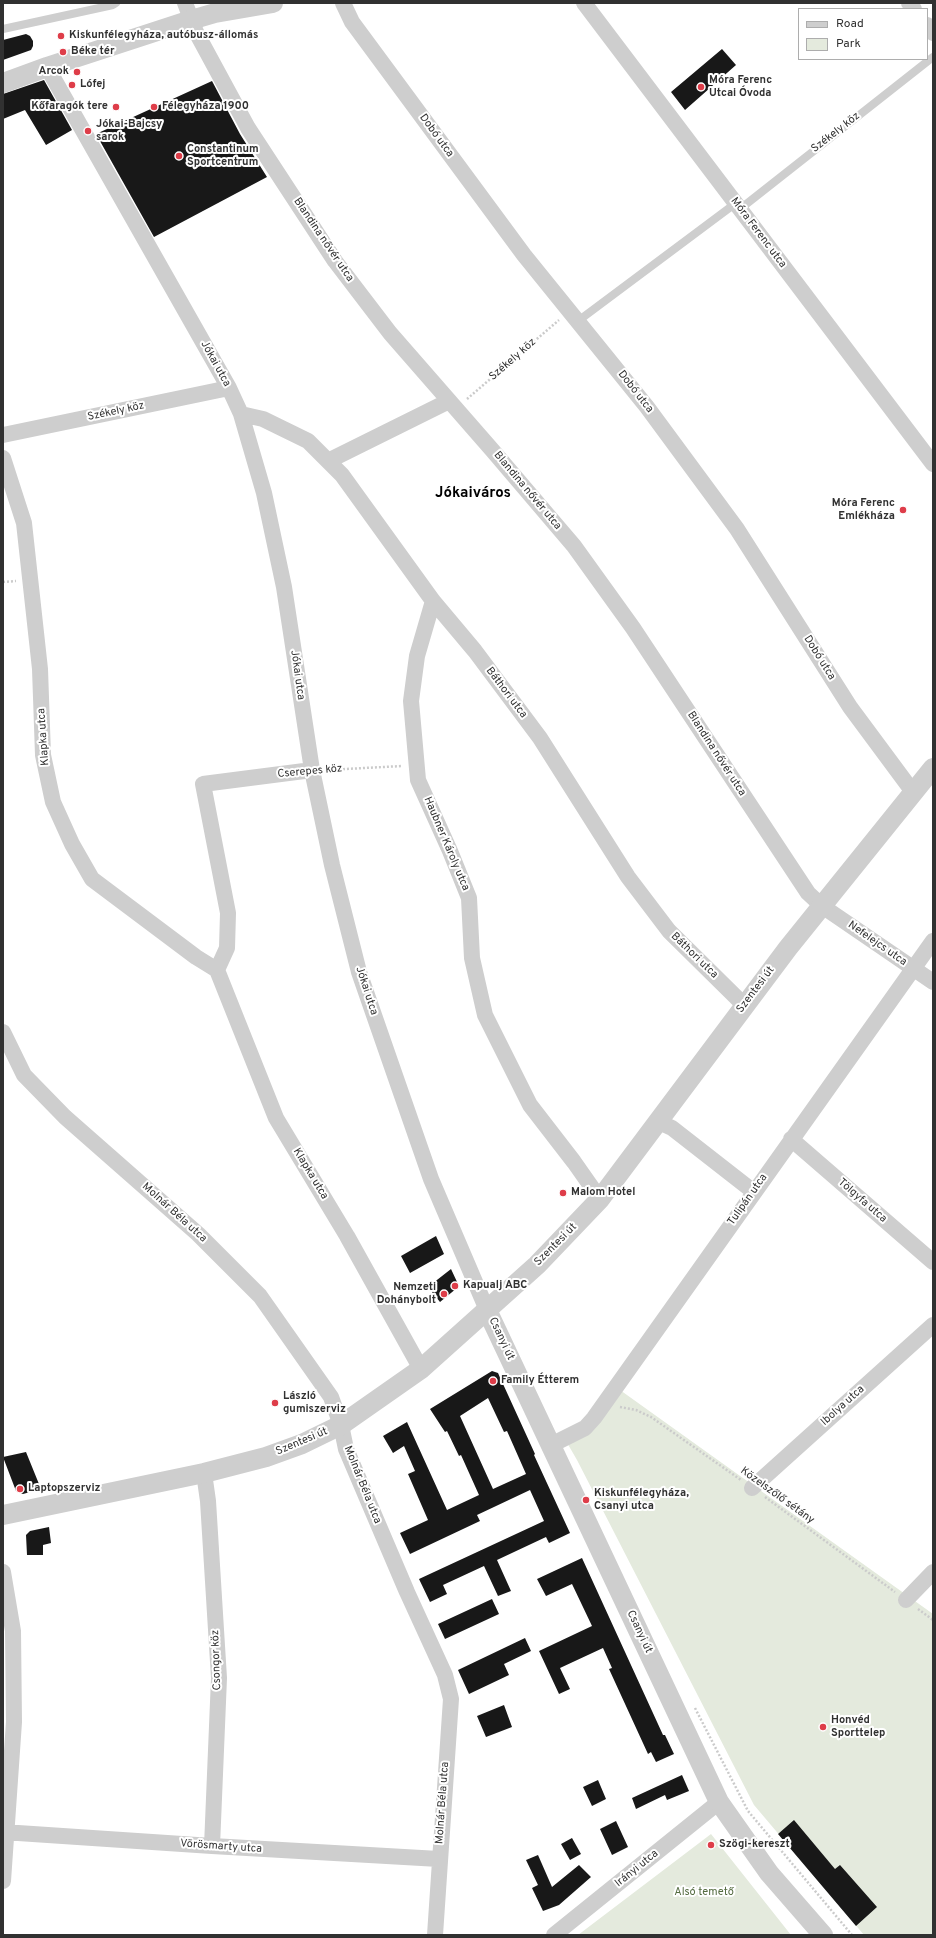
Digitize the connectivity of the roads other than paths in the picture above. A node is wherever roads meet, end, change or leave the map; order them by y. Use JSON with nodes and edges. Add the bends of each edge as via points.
{"nodes":[{"id":1,"x":116,"y":3,"type":"edge"},
{"id":2,"x":273,"y":3,"type":"edge"},
{"id":3,"x":343,"y":3,"type":"edge"},
{"id":4,"x":584,"y":3,"type":"edge"},
{"id":5,"x":188,"y":12,"type":"edge"},
{"id":6,"x":3,"y":29,"type":"edge"},
{"id":7,"x":933,"y":57,"type":"edge"},
{"id":8,"x":47,"y":67,"type":"junction"},
{"id":9,"x":3,"y":83,"type":"edge"},
{"id":10,"x":738,"y":206,"type":"junction"},
{"id":11,"x":574,"y":316,"type":"junction"},
{"id":12,"x":229,"y":388,"type":"junction"},
{"id":13,"x":453,"y":404,"type":"junction"},
{"id":14,"x":240,"y":414,"type":"junction"},
{"id":15,"x":3,"y":435,"type":"edge"},
{"id":16,"x":3,"y":458,"type":"edge"},
{"id":17,"x":328,"y":461,"type":"junction"},
{"id":18,"x":933,"y":464,"type":"edge"},
{"id":19,"x":433,"y":601,"type":"junction"},
{"id":20,"x":933,"y":768,"type":"edge"},
{"id":21,"x":312,"y":770,"type":"junction"},
{"id":22,"x":913,"y":792,"type":"junction"},
{"id":23,"x":822,"y":906,"type":"junction"},
{"id":24,"x":933,"y":941,"type":"edge"},
{"id":25,"x":217,"y":970,"type":"junction"},
{"id":26,"x":914,"y":970,"type":"junction"},
{"id":27,"x":933,"y":982,"type":"edge"},
{"id":28,"x":744,"y":1005,"type":"junction"},
{"id":29,"x":3,"y":1032,"type":"edge"},
{"id":30,"x":659,"y":1122,"type":"junction"},
{"id":31,"x":791,"y":1139,"type":"junction"},
{"id":32,"x":754,"y":1192,"type":"junction"},
{"id":33,"x":600,"y":1200,"type":"junction"},
{"id":34,"x":933,"y":1262,"type":"edge"},
{"id":35,"x":486,"y":1310,"type":"junction"},
{"id":36,"x":933,"y":1324,"type":"edge"},
{"id":37,"x":421,"y":1369,"type":"junction"},
{"id":38,"x":341,"y":1425,"type":"junction"},
{"id":39,"x":551,"y":1445,"type":"junction"},
{"id":40,"x":204,"y":1473,"type":"junction"},
{"id":41,"x":752,"y":1488,"type":"road end"},
{"id":42,"x":3,"y":1515,"type":"edge"},
{"id":43,"x":3,"y":1572,"type":"edge"},
{"id":44,"x":933,"y":1572,"type":"edge"},
{"id":45,"x":906,"y":1600,"type":"road end"},
{"id":46,"x":719,"y":1802,"type":"junction"},
{"id":47,"x":4,"y":1832,"type":"edge"},
{"id":48,"x":212,"y":1846,"type":"junction"},
{"id":49,"x":439,"y":1859,"type":"junction"},
{"id":50,"x":3,"y":1881,"type":"edge"},
{"id":51,"x":435,"y":1935,"type":"edge"},
{"id":52,"x":554,"y":1935,"type":"edge"},
{"id":53,"x":823,"y":1935,"type":"edge"}],
"edges":[{"from":1,"to":6,"type":"lane"},
{"from":2,"to":5,"type":"street","via":[[215,13]]},
{"from":3,"to":11,"type":"street","name":"Dobó utca","via":[[352,22],[524,255]]},
{"from":4,"to":10,"type":"street","name":"Móra Ferenc utca"},
{"from":5,"to":8,"type":"street"},
{"from":5,"to":13,"type":"street","name":"Blandina nővér utca","via":[[248,128],[335,261],[390,333]]},
{"from":7,"to":10,"type":"lane","name":"Székely köz"},
{"from":8,"to":9,"type":"street"},
{"from":8,"to":12,"type":"street","name":"Jókai utca"},
{"from":10,"to":11,"type":"lane","name":"Székely köz"},
{"from":10,"to":18,"type":"street","name":"Móra Ferenc utca"},
{"from":11,"to":22,"type":"street","name":"Dobó utca","via":[[647,406],[737,529],[850,707]]},
{"from":12,"to":14,"type":"street","name":"Jókai utca"},
{"from":12,"to":15,"type":"street","name":"Székely köz"},
{"from":13,"to":17,"type":"street"},
{"from":13,"to":23,"type":"street","name":"Blandina nővér utca","via":[[574,546],[633,628],[808,893]]},
{"from":14,"to":17,"type":"street","name":"Báthori utca","via":[[263,420],[308,441]]},
{"from":14,"to":21,"type":"street","name":"Jókai utca","via":[[264,493],[284,587]]},
{"from":16,"to":25,"type":"street","name":"Klapka utca","via":[[24,523],[40,669],[43,755],[53,802],[72,844],[92,879]]},
{"from":17,"to":19,"type":"street","name":"Báthori utca","via":[[342,474]]},
{"from":19,"to":28,"type":"street","name":"Báthori utca","via":[[475,651],[540,738],[628,877],[669,931]]},
{"from":19,"to":33,"type":"street","name":"Haubner Károly utca","via":[[417,656],[412,701],[418,780],[469,898],[472,958],[485,1015],[530,1105]]},
{"from":20,"to":22,"type":"street","name":"Szentesi út"},
{"from":21,"to":25,"type":"street","name":"Cserepes köz","via":[[203,784],[228,913],[227,948]]},
{"from":21,"to":35,"type":"street","name":"Jókai utca","via":[[332,865],[359,972],[431,1179]]},
{"from":22,"to":23,"type":"street","name":"Szentesi út"},
{"from":23,"to":26,"type":"street","name":"Nefelejcs utca"},
{"from":23,"to":28,"type":"street","name":"Szentesi út"},
{"from":24,"to":26,"type":"street","name":"Tulipán utca"},
{"from":25,"to":37,"type":"street","name":"Klapka utca","via":[[276,1118]]},
{"from":26,"to":27,"type":"street","name":"Nefelejcs utca"},
{"from":26,"to":31,"type":"street","name":"Tulipán utca"},
{"from":28,"to":30,"type":"street","name":"Szentesi út"},
{"from":29,"to":38,"type":"street","name":"Molnár Béla utca","via":[[24,1075],[65,1117],[198,1234],[260,1296],[331,1397]]},
{"from":30,"to":32,"type":"street","via":[[672,1128]]},
{"from":30,"to":33,"type":"street","name":"Szentesi út"},
{"from":31,"to":32,"type":"street","name":"Tulipán utca"},
{"from":31,"to":34,"type":"street","name":"Tölgyfa utca"},
{"from":32,"to":39,"type":"street","name":"Tulipán utca","via":[[602,1408],[585,1428]]},
{"from":33,"to":35,"type":"street","name":"Szentesi út","via":[[537,1264]]},
{"from":35,"to":37,"type":"street","name":"Szentesi út"},
{"from":35,"to":39,"type":"street","name":"Csanyi út"},
{"from":36,"to":41,"type":"street","name":"Ibolya utca"},
{"from":37,"to":38,"type":"street","name":"Szentesi út"},
{"from":38,"to":40,"type":"street","name":"Szentesi út","via":[[302,1444],[266,1457]]},
{"from":38,"to":49,"type":"street","name":"Molnár Béla utca","via":[[346,1450],[445,1676],[450,1699]]},
{"from":39,"to":46,"type":"street","name":"Csanyi út"},
{"from":40,"to":42,"type":"street","name":"Szentesi út"},
{"from":40,"to":48,"type":"street","name":"Csongor köz","via":[[219,1678]]},
{"from":43,"to":47,"type":"street","via":[[13,1631],[14,1722]]},
{"from":44,"to":45,"type":"street"},
{"from":46,"to":52,"type":"street","name":"Irányi utca"},
{"from":46,"to":53,"type":"street","name":"Csanyi út","via":[[769,1873]]},
{"from":47,"to":48,"type":"street","name":"Vörösmarty utca"},
{"from":47,"to":50,"type":"street"},
{"from":48,"to":49,"type":"street","name":"Vörösmarty utca"},
{"from":49,"to":51,"type":"street","name":"Molnár Béla utca"}]}
